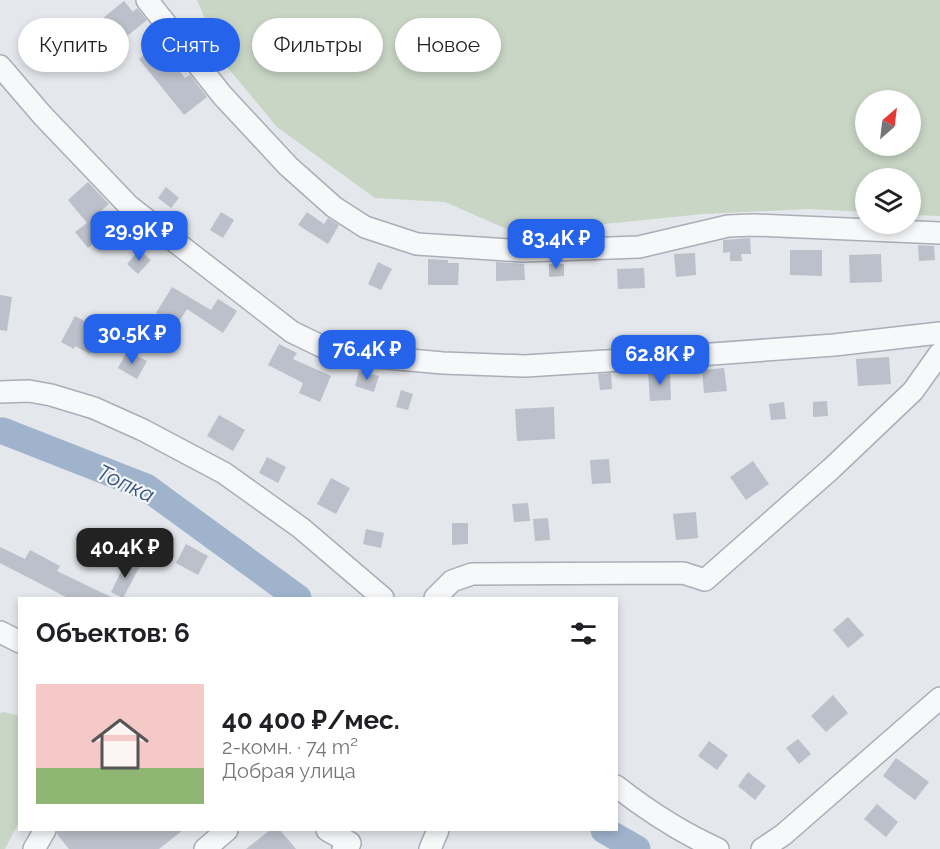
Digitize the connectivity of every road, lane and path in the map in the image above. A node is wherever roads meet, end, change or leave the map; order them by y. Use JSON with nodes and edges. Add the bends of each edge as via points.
{"nodes":[{"id":1,"x":147,"y":0,"type":"edge"},
{"id":2,"x":0,"y":66,"type":"edge"},
{"id":3,"x":940,"y":233,"type":"edge"},
{"id":4,"x":940,"y":333,"type":"edge"},
{"id":5,"x":940,"y":353,"type":"edge"},
{"id":6,"x":0,"y":392,"type":"edge"},
{"id":7,"x":382,"y":597,"type":"edge"},
{"id":8,"x":436,"y":597,"type":"edge"},
{"id":9,"x":0,"y":632,"type":"edge"},
{"id":10,"x":18,"y":641,"type":"edge"},
{"id":11,"x":940,"y":698,"type":"edge"},
{"id":12,"x":618,"y":788,"type":"edge"},
{"id":13,"x":44,"y":831,"type":"edge"},
{"id":14,"x":226,"y":831,"type":"edge"},
{"id":15,"x":329,"y":831,"type":"edge"},
{"id":16,"x":34,"y":849,"type":"edge"},
{"id":17,"x":205,"y":849,"type":"edge"},
{"id":18,"x":343,"y":849,"type":"edge"},
{"id":19,"x":718,"y":849,"type":"edge"},
{"id":20,"x":762,"y":849,"type":"edge"}],
"edges":[{"from":1,"to":3,"type":"street","via":[[222,95],[288,166],[334,207],[365,227],[417,244],[523,251],[639,247],[728,226]]},
{"from":2,"to":4,"type":"street","via":[[129,206],[292,332],[323,347],[365,356],[525,366]]},
{"from":5,"to":8,"type":"street","via":[[905,399],[705,580],[683,573],[472,574],[452,581]]},
{"from":6,"to":7,"type":"street","via":[[29,391],[94,408],[224,473],[301,528]]},
{"from":9,"to":10,"type":"street"},
{"from":11,"to":20,"type":"street"},
{"from":12,"to":19,"type":"street","via":[[696,840]]},
{"from":13,"to":16,"type":"street"},
{"from":14,"to":17,"type":"street"},
{"from":15,"to":18,"type":"street","via":[[350,843]]}]}
